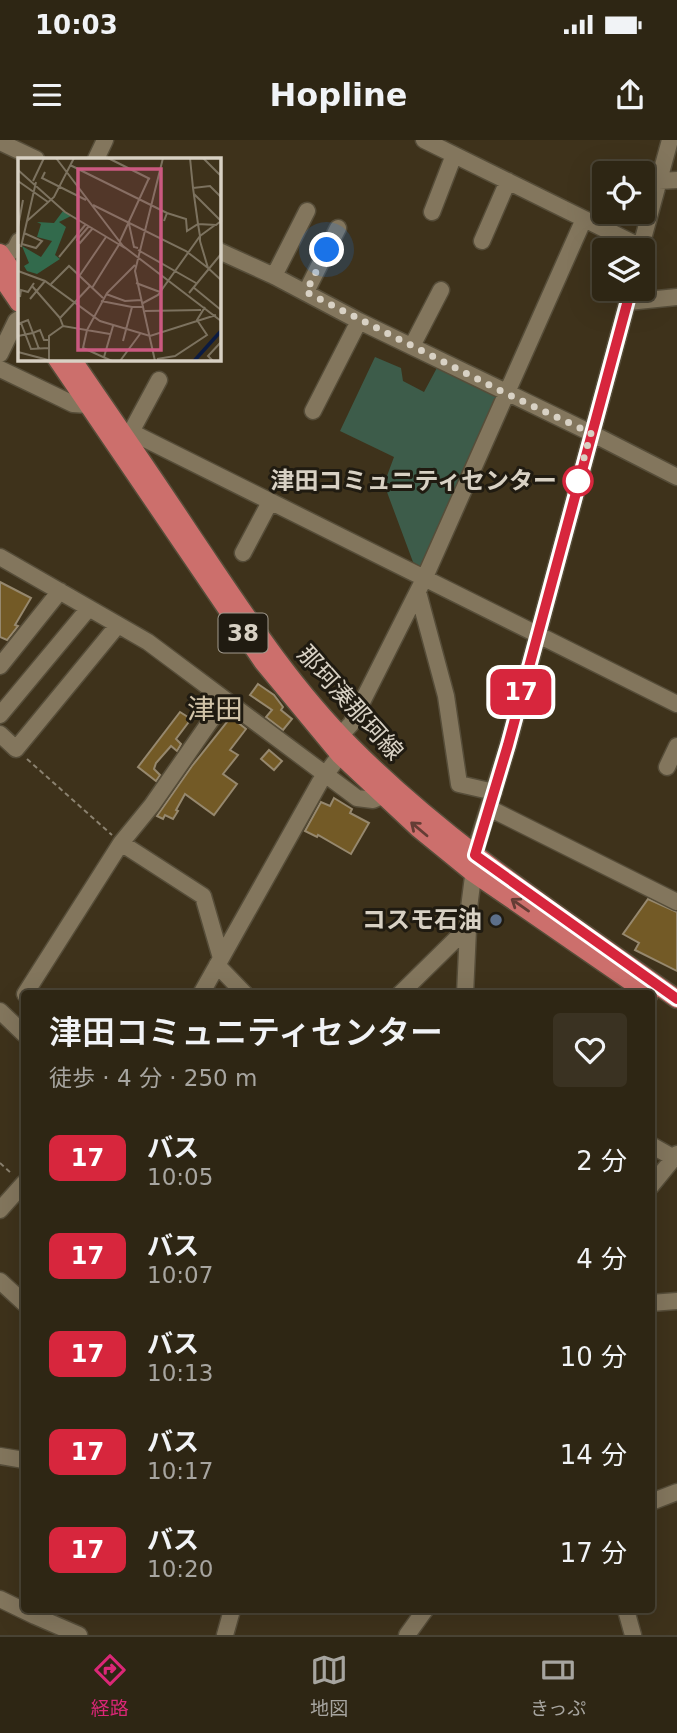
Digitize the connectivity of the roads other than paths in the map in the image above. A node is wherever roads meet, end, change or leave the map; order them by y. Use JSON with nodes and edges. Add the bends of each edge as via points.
{"nodes":[{"id":1,"x":106,"y":140,"type":"edge"},
{"id":2,"x":424,"y":140,"type":"edge"},
{"id":3,"x":672,"y":141,"type":"edge"},
{"id":4,"x":0,"y":142,"type":"edge"},
{"id":5,"x":454,"y":155,"type":"junction"},
{"id":6,"x":34,"y":158,"type":"edge"},
{"id":7,"x":97,"y":158,"type":"edge"},
{"id":8,"x":677,"y":180,"type":"edge"},
{"id":9,"x":508,"y":181,"type":"junction"},
{"id":10,"x":659,"y":181,"type":"junction"},
{"id":11,"x":307,"y":211,"type":"dead end"},
{"id":12,"x":432,"y":212,"type":"dead end"},
{"id":13,"x":584,"y":219,"type":"junction"},
{"id":14,"x":338,"y":228,"type":"dead end"},
{"id":15,"x":620,"y":238,"type":"edge"},
{"id":16,"x":644,"y":238,"type":"edge"},
{"id":17,"x":482,"y":241,"type":"dead end"},
{"id":18,"x":18,"y":243,"type":"edge"},
{"id":19,"x":220,"y":251,"type":"edge"},
{"id":20,"x":1,"y":261,"type":"edge"},
{"id":21,"x":274,"y":276,"type":"junction"},
{"id":22,"x":18,"y":280,"type":"edge"},
{"id":23,"x":441,"y":290,"type":"dead end"},
{"id":24,"x":306,"y":292,"type":"junction"},
{"id":25,"x":655,"y":296,"type":"edge"},
{"id":26,"x":677,"y":297,"type":"edge"},
{"id":27,"x":18,"y":301,"type":"edge"},
{"id":28,"x":628,"y":301,"type":"edge"},
{"id":29,"x":18,"y":321,"type":"edge"},
{"id":30,"x":359,"y":321,"type":"junction"},
{"id":31,"x":412,"y":346,"type":"junction"},
{"id":32,"x":0,"y":354,"type":"edge"},
{"id":33,"x":58,"y":360,"type":"edge"},
{"id":34,"x":73,"y":360,"type":"edge"},
{"id":35,"x":0,"y":369,"type":"edge"},
{"id":36,"x":159,"y":380,"type":"dead end"},
{"id":37,"x":507,"y":394,"type":"junction"},
{"id":38,"x":88,"y":405,"type":"junction"},
{"id":39,"x":313,"y":411,"type":"dead end"},
{"id":40,"x":128,"y":433,"type":"junction"},
{"id":41,"x":591,"y":433,"type":"junction"},
{"id":42,"x":677,"y":477,"type":"edge"},
{"id":43,"x":270,"y":502,"type":"junction"},
{"id":44,"x":243,"y":553,"type":"dead end"},
{"id":45,"x":0,"y":557,"type":"edge"},
{"id":46,"x":422,"y":584,"type":"junction"},
{"id":47,"x":60,"y":591,"type":"junction"},
{"id":48,"x":89,"y":608,"type":"junction"},
{"id":49,"x":118,"y":625,"type":"junction"},
{"id":50,"x":537,"y":633,"type":"junction"},
{"id":51,"x":0,"y":666,"type":"edge"},
{"id":52,"x":225,"y":700,"type":"junction"},
{"id":53,"x":677,"y":704,"type":"edge"},
{"id":54,"x":0,"y":715,"type":"edge"},
{"id":55,"x":0,"y":734,"type":"edge"},
{"id":56,"x":341,"y":735,"type":"junction"},
{"id":57,"x":677,"y":746,"type":"edge"},
{"id":58,"x":340,"y":755,"type":"junction"},
{"id":59,"x":667,"y":767,"type":"dead end"},
{"id":60,"x":326,"y":775,"type":"junction"},
{"id":61,"x":382,"y":796,"type":"junction"},
{"id":62,"x":492,"y":800,"type":"junction"},
{"id":63,"x":121,"y":843,"type":"junction"},
{"id":64,"x":474,"y":863,"type":"junction"},
{"id":65,"x":677,"y":902,"type":"edge"},
{"id":66,"x":467,"y":933,"type":"junction"},
{"id":67,"x":219,"y":962,"type":"junction"},
{"id":68,"x":28,"y":990,"type":"edge"},
{"id":69,"x":203,"y":990,"type":"edge"},
{"id":70,"x":242,"y":990,"type":"edge"},
{"id":71,"x":404,"y":990,"type":"edge"},
{"id":72,"x":465,"y":990,"type":"edge"},
{"id":73,"x":643,"y":990,"type":"edge"},
{"id":74,"x":21,"y":998,"type":"edge"},
{"id":75,"x":655,"y":998,"type":"edge"},
{"id":76,"x":677,"y":999,"type":"edge"},
{"id":77,"x":677,"y":1013,"type":"edge"},
{"id":78,"x":5,"y":1015,"type":"edge"},
{"id":79,"x":21,"y":1031,"type":"edge"},
{"id":80,"x":655,"y":1146,"type":"edge"},
{"id":81,"x":675,"y":1156,"type":"edge"},
{"id":82,"x":655,"y":1181,"type":"edge"},
{"id":83,"x":21,"y":1187,"type":"edge"},
{"id":84,"x":0,"y":1210,"type":"edge"},
{"id":85,"x":0,"y":1280,"type":"edge"},
{"id":86,"x":21,"y":1300,"type":"edge"},
{"id":87,"x":677,"y":1301,"type":"edge"},
{"id":88,"x":655,"y":1303,"type":"edge"},
{"id":89,"x":0,"y":1456,"type":"edge"},
{"id":90,"x":21,"y":1460,"type":"edge"},
{"id":91,"x":677,"y":1492,"type":"edge"},
{"id":92,"x":655,"y":1500,"type":"edge"},
{"id":93,"x":0,"y":1599,"type":"edge"},
{"id":94,"x":21,"y":1607,"type":"edge"},
{"id":95,"x":35,"y":1613,"type":"edge"},
{"id":96,"x":231,"y":1613,"type":"edge"},
{"id":97,"x":423,"y":1613,"type":"edge"},
{"id":98,"x":627,"y":1613,"type":"edge"},
{"id":99,"x":79,"y":1635,"type":"edge"},
{"id":100,"x":225,"y":1635,"type":"edge"},
{"id":101,"x":407,"y":1635,"type":"edge"},
{"id":102,"x":634,"y":1635,"type":"edge"}],
"edges":[{"from":1,"to":7,"type":"street"},
{"from":2,"to":5,"type":"street"},
{"from":3,"to":10,"type":"street"},
{"from":4,"to":6,"type":"street"},
{"from":5,"to":9,"type":"street"},
{"from":5,"to":12,"type":"street"},
{"from":8,"to":10,"type":"street"},
{"from":9,"to":13,"type":"street"},
{"from":9,"to":17,"type":"street"},
{"from":10,"to":16,"type":"street"},
{"from":11,"to":21,"type":"street"},
{"from":13,"to":15,"type":"street"},
{"from":13,"to":37,"type":"street"},
{"from":14,"to":24,"type":"street"},
{"from":18,"to":20,"type":"street"},
{"from":19,"to":21,"type":"street"},
{"from":20,"to":22,"type":"main road"},
{"from":20,"to":27,"type":"main road"},
{"from":21,"to":24,"type":"street"},
{"from":23,"to":31,"type":"street"},
{"from":24,"to":30,"type":"street"},
{"from":25,"to":26,"type":"street"},
{"from":28,"to":41,"type":"street"},
{"from":29,"to":32,"type":"street"},
{"from":30,"to":31,"type":"street"},
{"from":30,"to":39,"type":"street"},
{"from":31,"to":37,"type":"street"},
{"from":33,"to":38,"type":"main road","name":"那珂湊那珂線","number":"38"},
{"from":34,"to":40,"type":"main road","name":"那珂湊那珂線","number":"38"},
{"from":35,"to":38,"type":"street","via":[[73,404]]},
{"from":36,"to":40,"type":"street"},
{"from":37,"to":41,"type":"street"},
{"from":37,"to":46,"type":"street"},
{"from":38,"to":58,"type":"main road","name":"那珂湊那珂線","number":"38","via":[[263,662]]},
{"from":40,"to":43,"type":"street"},
{"from":40,"to":56,"type":"main road","name":"那珂湊那珂線","number":"38","via":[[254,627]]},
{"from":41,"to":42,"type":"street"},
{"from":41,"to":50,"type":"street"},
{"from":43,"to":44,"type":"street"},
{"from":43,"to":46,"type":"street"},
{"from":45,"to":47,"type":"street"},
{"from":46,"to":50,"type":"street"},
{"from":46,"to":56,"type":"street","via":[[351,724]]},
{"from":46,"to":62,"type":"street","via":[[459,784]]},
{"from":47,"to":48,"type":"street"},
{"from":47,"to":51,"type":"street"},
{"from":48,"to":49,"type":"street"},
{"from":48,"to":54,"type":"street"},
{"from":49,"to":52,"type":"street"},
{"from":49,"to":55,"type":"street","via":[[16,750]]},
{"from":50,"to":53,"type":"street"},
{"from":50,"to":62,"type":"street"},
{"from":52,"to":60,"type":"street"},
{"from":52,"to":63,"type":"street"},
{"from":56,"to":64,"type":"main road","name":"那珂湊那珂線","number":"38"},
{"from":57,"to":59,"type":"street"},
{"from":58,"to":60,"type":"street"},
{"from":58,"to":61,"type":"main road","name":"那珂湊那珂線","number":"38"},
{"from":60,"to":61,"type":"street","via":[[357,798]]},
{"from":60,"to":67,"type":"street"},
{"from":64,"to":61,"type":"main road","name":"那珂湊那珂線","number":"38","one_way":true,"via":[[418,828]]},
{"from":62,"to":64,"type":"street"},
{"from":62,"to":65,"type":"street"},
{"from":63,"to":67,"type":"street","via":[[203,896]]},
{"from":63,"to":68,"type":"street"},
{"from":64,"to":66,"type":"street"},
{"from":73,"to":64,"type":"main road","name":"那珂湊那珂線","number":"38","one_way":true},
{"from":64,"to":76,"type":"main road","name":"那珂湊那珂線","number":"38"},
{"from":66,"to":71,"type":"street"},
{"from":66,"to":72,"type":"street"},
{"from":67,"to":69,"type":"street"},
{"from":67,"to":70,"type":"street"},
{"from":74,"to":78,"type":"street"},
{"from":75,"to":77,"type":"main road","name":"那珂湊那珂線","number":"38"},
{"from":78,"to":79,"type":"street"},
{"from":80,"to":81,"type":"street"},
{"from":81,"to":82,"type":"street"},
{"from":83,"to":84,"type":"street"},
{"from":85,"to":86,"type":"street"},
{"from":87,"to":88,"type":"street"},
{"from":89,"to":90,"type":"street"},
{"from":91,"to":92,"type":"street"},
{"from":93,"to":94,"type":"street"},
{"from":95,"to":99,"type":"street"},
{"from":96,"to":100,"type":"street"},
{"from":97,"to":101,"type":"street"},
{"from":98,"to":102,"type":"street"}]}
